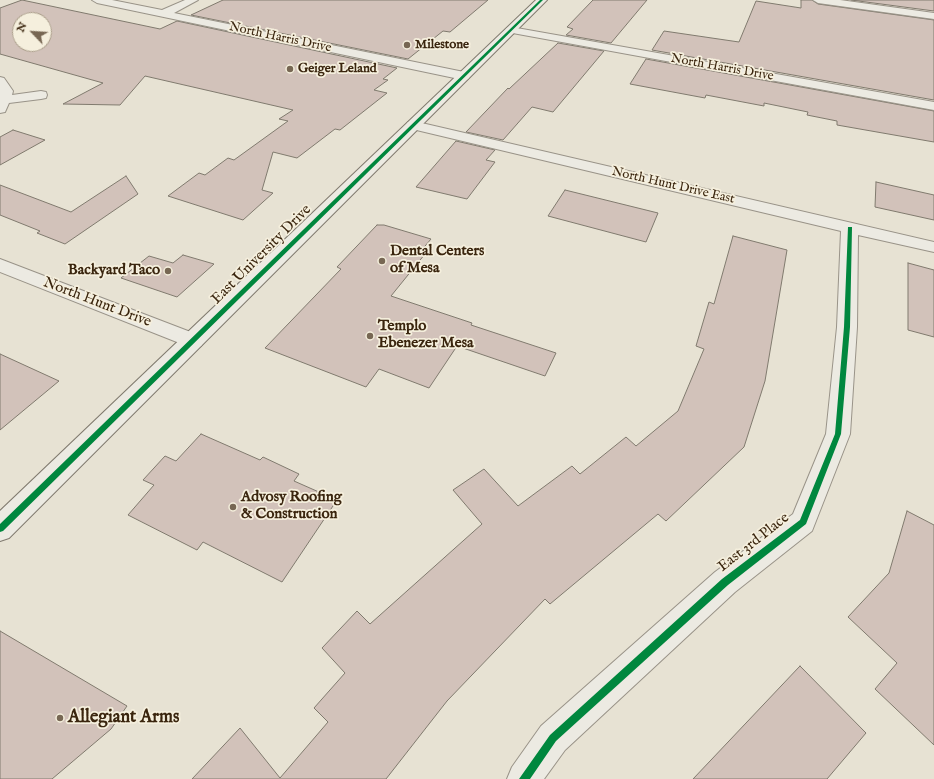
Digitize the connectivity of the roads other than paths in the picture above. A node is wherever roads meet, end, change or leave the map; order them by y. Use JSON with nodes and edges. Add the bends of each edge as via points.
{"nodes":[{"id":1,"x":97,"y":0,"type":"edge"},
{"id":2,"x":193,"y":0,"type":"edge"},
{"id":3,"x":542,"y":0,"type":"edge"},
{"id":4,"x":818,"y":0,"type":"edge"},
{"id":5,"x":163,"y":14,"type":"junction"},
{"id":6,"x":934,"y":16,"type":"edge"},
{"id":7,"x":511,"y":30,"type":"junction"},
{"id":8,"x":464,"y":76,"type":"junction"},
{"id":9,"x":0,"y":80,"type":"edge"},
{"id":10,"x":41,"y":95,"type":"dead end"},
{"id":11,"x":2,"y":104,"type":"edge"},
{"id":12,"x":934,"y":106,"type":"edge"},
{"id":13,"x":413,"y":125,"type":"junction"},
{"id":14,"x":850,"y":228,"type":"junction"},
{"id":15,"x":934,"y":248,"type":"edge"},
{"id":16,"x":0,"y":265,"type":"edge"},
{"id":17,"x":194,"y":341,"type":"junction"},
{"id":18,"x":0,"y":529,"type":"edge"},
{"id":19,"x":524,"y":779,"type":"edge"}],
"edges":[{"from":1,"to":5,"type":"street","name":"North Harris Drive"},
{"from":2,"to":5,"type":"street"},
{"from":3,"to":7,"type":"street","name":"East University Drive"},
{"from":4,"to":6,"type":"street"},
{"from":5,"to":8,"type":"street","name":"North Harris Drive"},
{"from":7,"to":8,"type":"street","name":"East University Drive"},
{"from":7,"to":12,"type":"street","name":"North Harris Drive"},
{"from":8,"to":13,"type":"street","name":"East University Drive"},
{"from":9,"to":11,"type":"street","via":[[6,90]]},
{"from":10,"to":11,"type":"street"},
{"from":13,"to":14,"type":"street","name":"North Hunt Drive East"},
{"from":13,"to":17,"type":"street","name":"East University Drive"},
{"from":14,"to":15,"type":"street","name":"North Hunt Drive East"},
{"from":14,"to":19,"type":"street","name":"East 3rd Place","via":[[847,327],[838,434],[803,522],[725,582],[553,738]]},
{"from":16,"to":17,"type":"street","name":"North Hunt Drive"},
{"from":17,"to":18,"type":"street","name":"East University Drive"}]}
